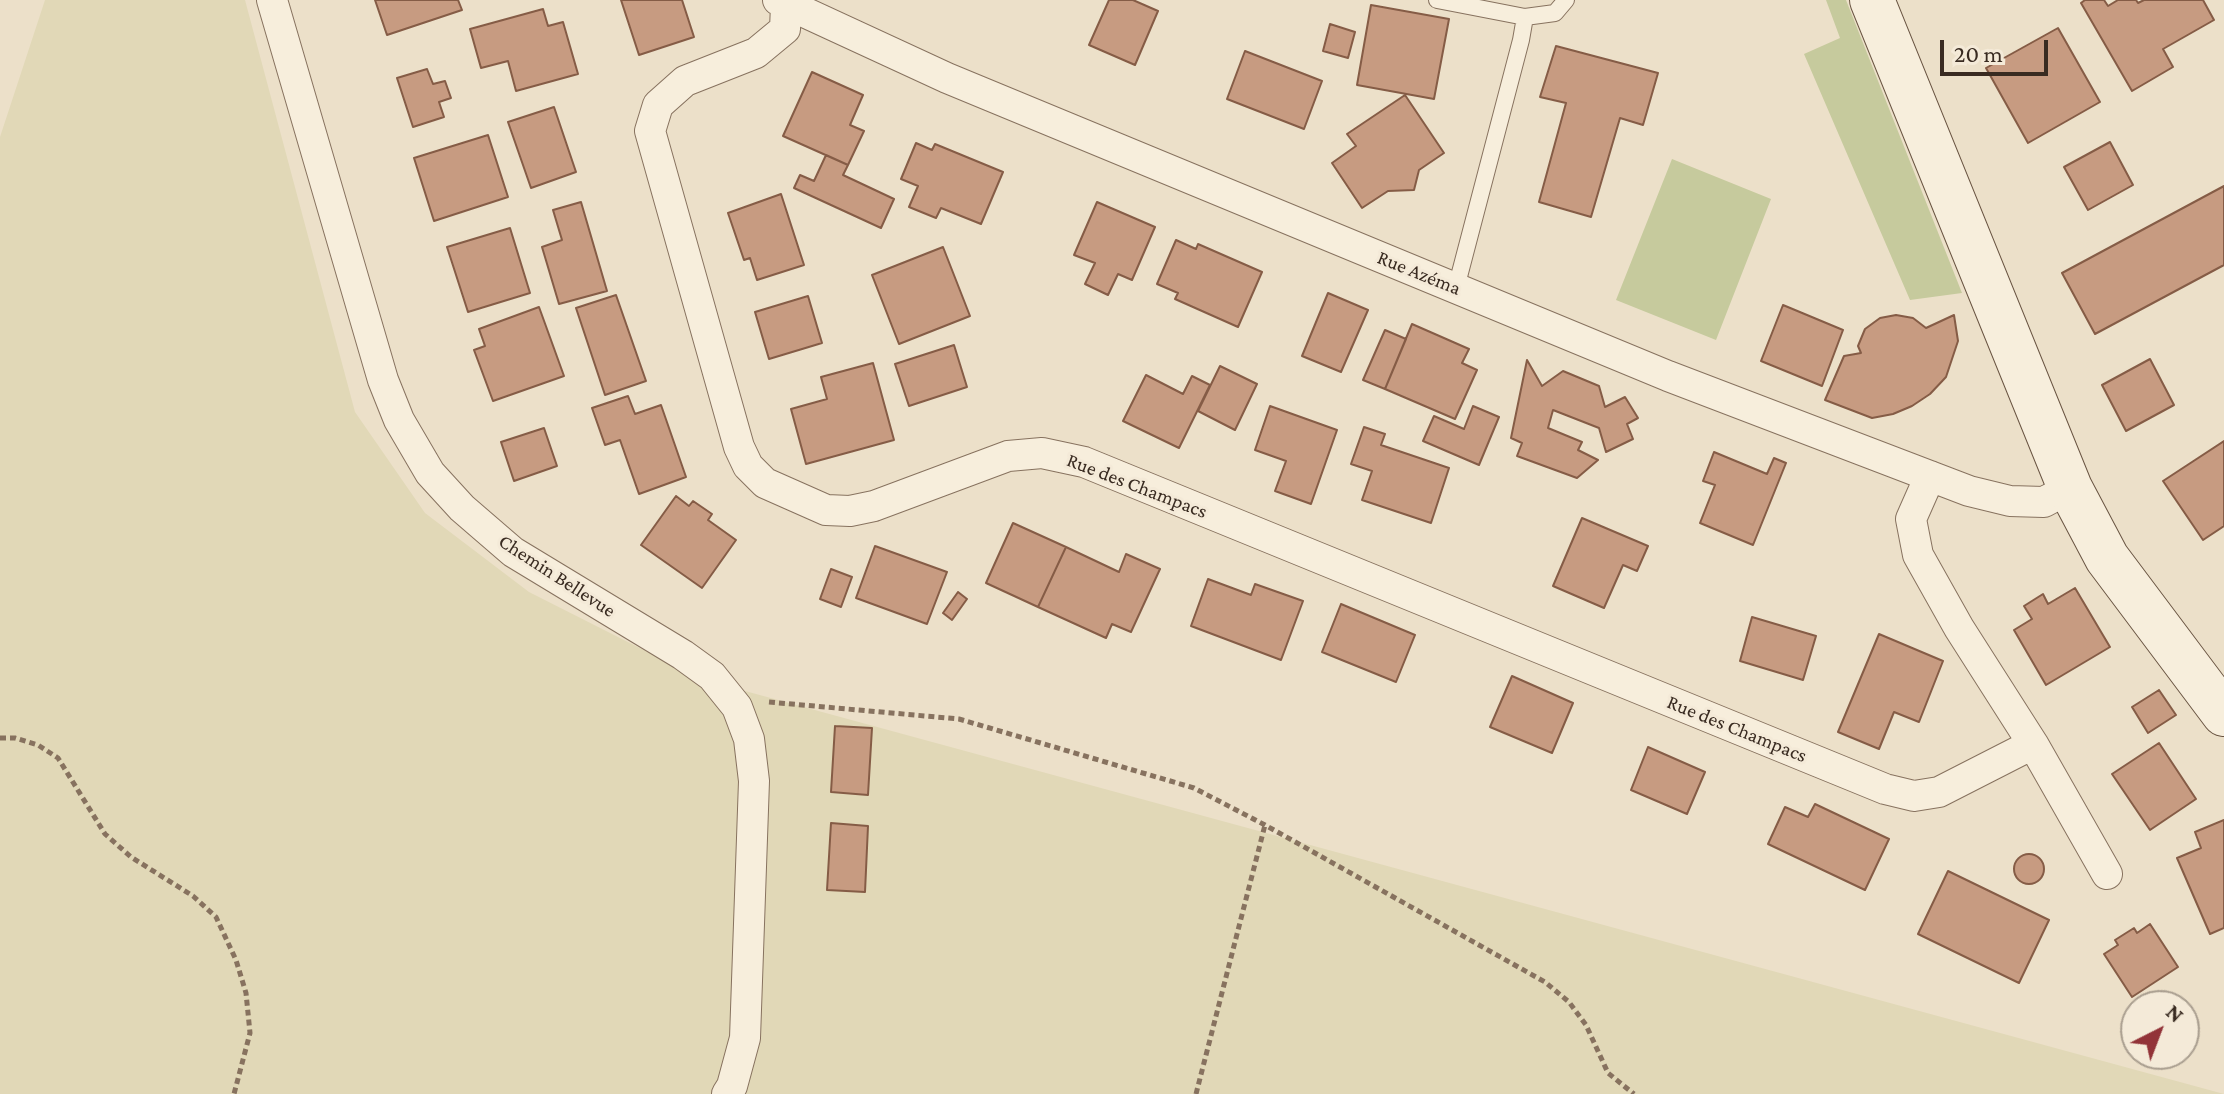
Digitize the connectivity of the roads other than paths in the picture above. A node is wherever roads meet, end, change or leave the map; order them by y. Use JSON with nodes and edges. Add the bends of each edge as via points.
{"nodes":[{"id":1,"x":272,"y":0,"type":"edge"},
{"id":2,"x":1437,"y":0,"type":"edge"},
{"id":3,"x":1566,"y":0,"type":"edge"},
{"id":4,"x":1872,"y":0,"type":"edge"},
{"id":5,"x":784,"y":2,"type":"edge"},
{"id":6,"x":1525,"y":17,"type":"junction"},
{"id":7,"x":1456,"y":288,"type":"junction"},
{"id":8,"x":1930,"y":476,"type":"junction"},
{"id":9,"x":2070,"y":488,"type":"junction"},
{"id":10,"x":2224,"y":714,"type":"edge"},
{"id":11,"x":2033,"y":744,"type":"junction"},
{"id":12,"x":2107,"y":874,"type":"dead end"},
{"id":13,"x":727,"y":1094,"type":"edge"}],
"edges":[{"from":1,"to":13,"type":"street","name":"Chemin Bellevue","via":[[383,380],[430,473],[513,552],[683,655],[712,676],[737,707],[749,739],[754,781],[745,1038]]},
{"from":2,"to":6,"type":"lane"},
{"from":3,"to":6,"type":"lane","via":[[1555,13]]},
{"from":4,"to":9,"type":"main road"},
{"from":5,"to":7,"type":"street","name":"Rue Azéma","via":[[947,78]]},
{"from":5,"to":11,"type":"street","name":"Rue des Champacs","via":[[785,29],[756,53],[685,81],[658,105],[650,131],[739,447],[765,483],[826,510],[850,511],[1008,456],[1042,453],[1084,462],[1885,789],[1914,796],[1939,792]]},
{"from":6,"to":7,"type":"lane"},
{"from":7,"to":8,"type":"street","name":"Rue Azéma"},
{"from":8,"to":9,"type":"street","name":"Rue Azéma","via":[[2010,501],[2044,502]]},
{"from":8,"to":11,"type":"street","via":[[1911,519],[1918,555]]},
{"from":9,"to":10,"type":"main road","via":[[2107,558]]},
{"from":11,"to":12,"type":"street"}]}
